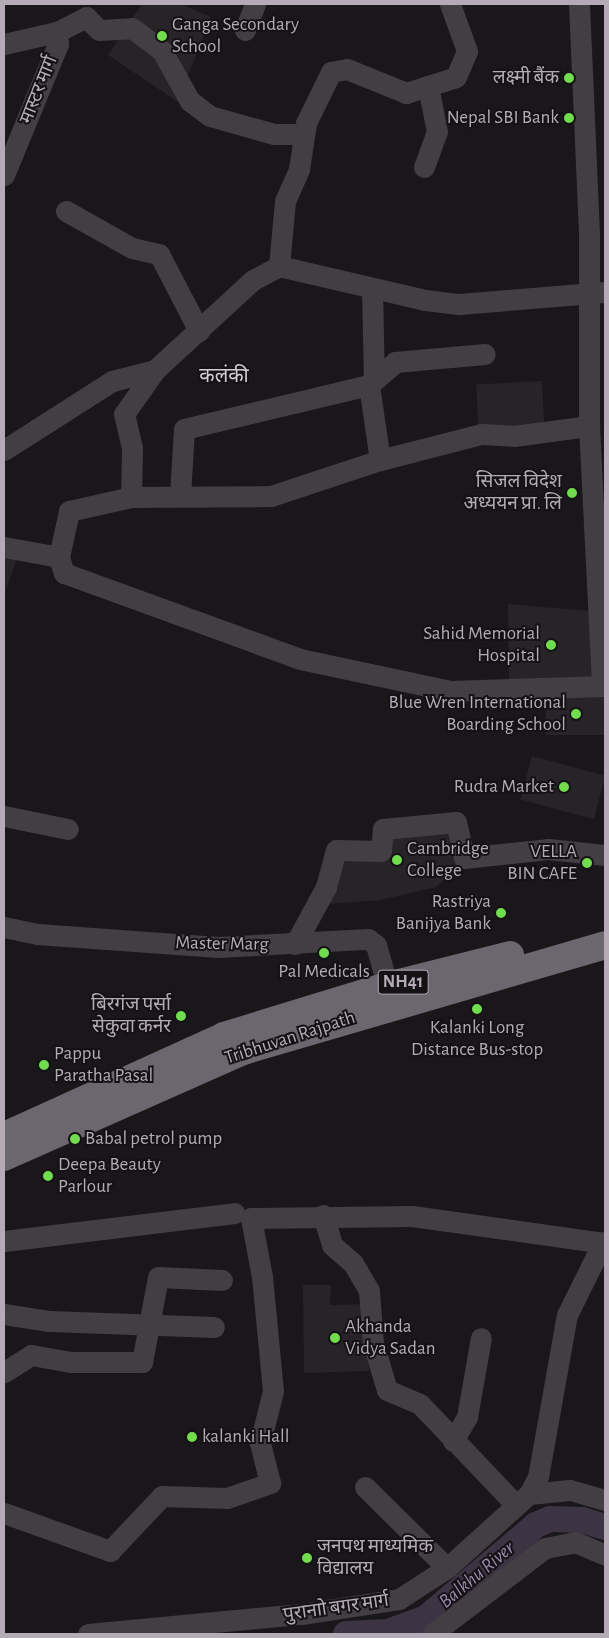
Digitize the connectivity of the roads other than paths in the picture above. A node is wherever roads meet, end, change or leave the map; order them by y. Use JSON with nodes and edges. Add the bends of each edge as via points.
{"nodes":[{"id":1,"x":255,"y":4,"type":"edge"},
{"id":2,"x":450,"y":4,"type":"edge"},
{"id":3,"x":579,"y":4,"type":"edge"},
{"id":4,"x":245,"y":30,"type":"dead end"},
{"id":5,"x":57,"y":32,"type":"junction"},
{"id":6,"x":4,"y":44,"type":"edge"},
{"id":7,"x":428,"y":86,"type":"junction"},
{"id":8,"x":304,"y":134,"type":"junction"},
{"id":9,"x":424,"y":167,"type":"dead end"},
{"id":10,"x":4,"y":175,"type":"edge"},
{"id":11,"x":66,"y":211,"type":"dead end"},
{"id":12,"x":279,"y":266,"type":"junction"},
{"id":13,"x":372,"y":288,"type":"junction"},
{"id":14,"x":597,"y":292,"type":"edge"},
{"id":15,"x":199,"y":331,"type":"junction"},
{"id":16,"x":485,"y":354,"type":"dead end"},
{"id":17,"x":155,"y":370,"type":"junction"},
{"id":18,"x":372,"y":383,"type":"junction"},
{"id":19,"x":589,"y":426,"type":"junction"},
{"id":20,"x":4,"y":450,"type":"edge"},
{"id":21,"x":380,"y":460,"type":"junction"},
{"id":22,"x":180,"y":496,"type":"junction"},
{"id":23,"x":131,"y":498,"type":"junction"},
{"id":24,"x":4,"y":547,"type":"edge"},
{"id":25,"x":59,"y":557,"type":"junction"},
{"id":26,"x":604,"y":686,"type":"edge"},
{"id":27,"x":4,"y":816,"type":"edge"},
{"id":28,"x":68,"y":829,"type":"dead end"},
{"id":29,"x":605,"y":855,"type":"edge"},
{"id":30,"x":4,"y":927,"type":"edge"},
{"id":31,"x":295,"y":944,"type":"junction"},
{"id":32,"x":600,"y":946,"type":"edge"},
{"id":33,"x":390,"y":996,"type":"junction"},
{"id":34,"x":4,"y":1136,"type":"edge"},
{"id":35,"x":4,"y":1157,"type":"edge"},
{"id":36,"x":234,"y":1213,"type":"dead end"},
{"id":37,"x":323,"y":1215,"type":"junction"},
{"id":38,"x":4,"y":1241,"type":"edge"},
{"id":39,"x":604,"y":1242,"type":"edge"},
{"id":40,"x":222,"y":1280,"type":"dead end"},
{"id":41,"x":4,"y":1314,"type":"edge"},
{"id":42,"x":152,"y":1322,"type":"junction"},
{"id":43,"x":214,"y":1327,"type":"dead end"},
{"id":44,"x":481,"y":1338,"type":"dead end"},
{"id":45,"x":4,"y":1372,"type":"edge"},
{"id":46,"x":453,"y":1441,"type":"junction"},
{"id":47,"x":365,"y":1487,"type":"dead end"},
{"id":48,"x":522,"y":1499,"type":"junction"},
{"id":49,"x":605,"y":1500,"type":"edge"},
{"id":50,"x":4,"y":1513,"type":"edge"},
{"id":51,"x":605,"y":1555,"type":"edge"},
{"id":52,"x":447,"y":1568,"type":"junction"},
{"id":53,"x":88,"y":1634,"type":"edge"},
{"id":54,"x":432,"y":1634,"type":"edge"}],
"edges":[{"from":1,"to":4,"type":"street"},
{"from":2,"to":7,"type":"street","via":[[464,40],[464,66],[456,77]]},
{"from":3,"to":14,"type":"street"},
{"from":5,"to":6,"type":"street"},
{"from":5,"to":8,"type":"street","via":[[86,18],[99,30],[132,28],[162,51],[190,101],[210,116],[274,134]]},
{"from":5,"to":10,"type":"street","name":"मास्टर मार्ग","via":[[58,44]]},
{"from":7,"to":8,"type":"street","via":[[406,93],[338,68],[331,72]]},
{"from":7,"to":9,"type":"street","via":[[437,132]]},
{"from":8,"to":12,"type":"street","via":[[299,169],[285,201]]},
{"from":11,"to":15,"type":"street","via":[[132,248],[158,254]]},
{"from":12,"to":13,"type":"street"},
{"from":12,"to":15,"type":"street","via":[[253,280]]},
{"from":13,"to":14,"type":"street","via":[[460,304]]},
{"from":13,"to":18,"type":"street"},
{"from":14,"to":19,"type":"street"},
{"from":15,"to":17,"type":"street"},
{"from":16,"to":18,"type":"street","via":[[395,362]]},
{"from":17,"to":20,"type":"street","via":[[112,381]]},
{"from":17,"to":23,"type":"street","via":[[124,414],[132,448]]},
{"from":18,"to":21,"type":"street"},
{"from":18,"to":22,"type":"street","via":[[184,429]]},
{"from":19,"to":21,"type":"street","via":[[514,436],[481,434]]},
{"from":19,"to":26,"type":"street"},
{"from":21,"to":22,"type":"street","via":[[271,496]]},
{"from":22,"to":23,"type":"street"},
{"from":23,"to":25,"type":"street","via":[[69,510]]},
{"from":24,"to":25,"type":"street"},
{"from":25,"to":26,"type":"street","via":[[64,572],[300,659],[451,691]]},
{"from":27,"to":28,"type":"street"},
{"from":29,"to":31,"type":"street","via":[[548,849],[464,858],[456,822],[383,829],[381,851],[336,850],[326,887]]},
{"from":30,"to":31,"type":"street","name":"Master Marg","via":[[37,934],[218,947]]},
{"from":31,"to":33,"type":"street","name":"Master Marg","via":[[373,941]]},
{"from":32,"to":33,"type":"highway","name":"Tribhuvan Rajpath","number":"NH41","via":[[529,970]]},
{"from":33,"to":34,"type":"highway","name":"Tribhuvan Rajpath","number":"NH41","via":[[224,1036]]},
{"from":33,"to":35,"type":"highway","name":"Tribhuvan Rajpath","number":"NH41","via":[[243,1051]]},
{"from":36,"to":38,"type":"street"},
{"from":37,"to":39,"type":"street","via":[[412,1216]]},
{"from":37,"to":46,"type":"street","via":[[332,1245],[353,1263],[369,1291],[373,1343],[387,1390],[420,1404]]},
{"from":37,"to":50,"type":"street","via":[[248,1221],[262,1276],[273,1391],[260,1443],[270,1483],[223,1498],[162,1496],[110,1551]]},
{"from":39,"to":48,"type":"street","via":[[567,1315],[538,1476]]},
{"from":40,"to":42,"type":"street","via":[[158,1278]]},
{"from":41,"to":42,"type":"street","via":[[50,1321]]},
{"from":42,"to":43,"type":"street"},
{"from":42,"to":45,"type":"street","via":[[142,1362],[71,1362],[31,1355]]},
{"from":44,"to":46,"type":"street","via":[[467,1417]]},
{"from":46,"to":48,"type":"street"},
{"from":47,"to":52,"type":"street"},
{"from":48,"to":49,"type":"street","via":[[570,1490]]},
{"from":48,"to":52,"type":"street","name":"पुरानाो बगर मार्ग"},
{"from":51,"to":54,"type":"street","via":[[575,1542],[546,1548]]},
{"from":52,"to":53,"type":"street","name":"पुरानाो बगर मार्ग","via":[[415,1592],[376,1604]]}]}
